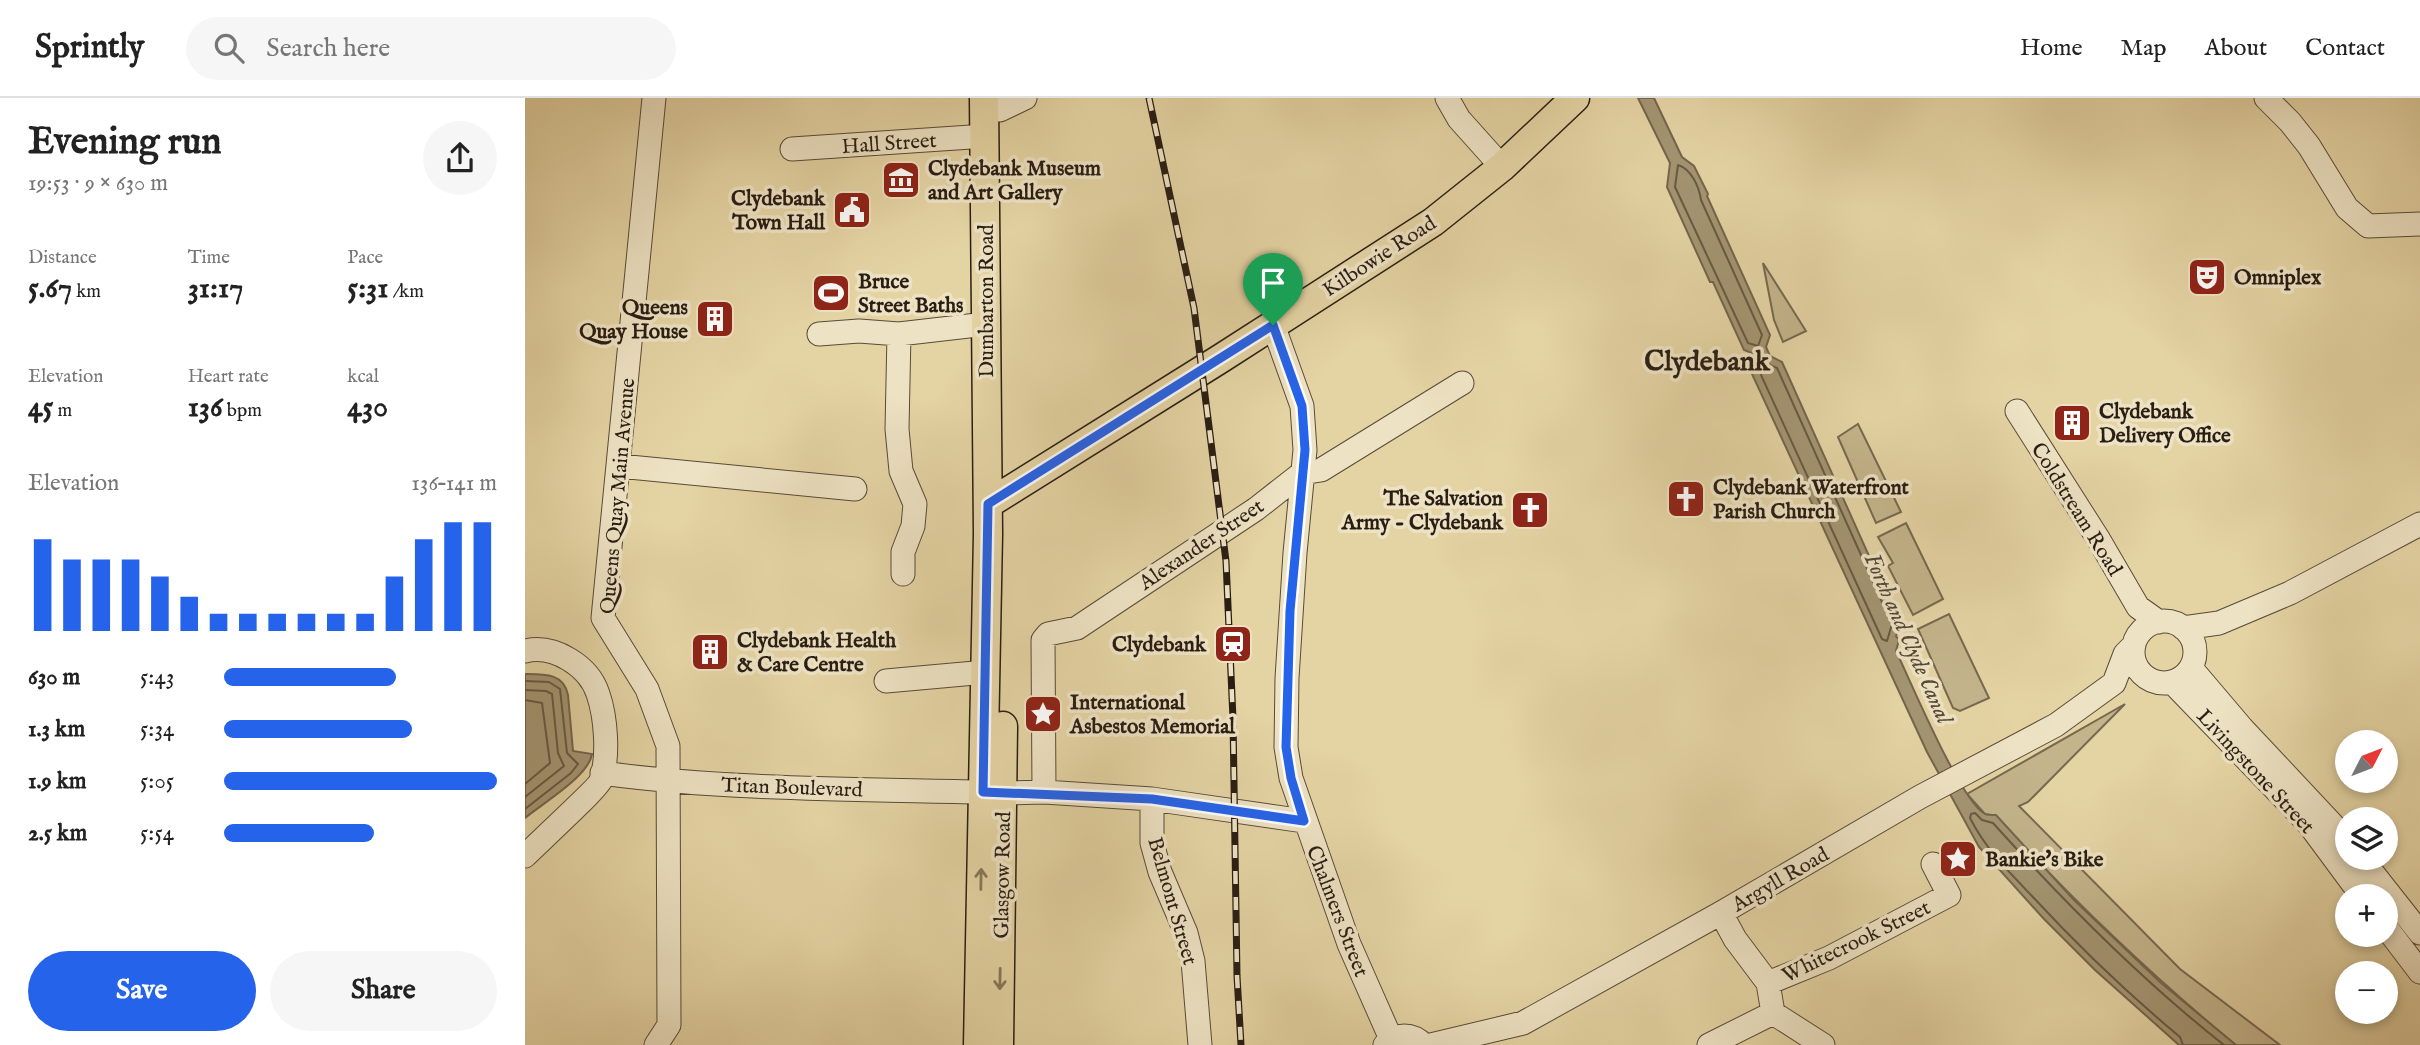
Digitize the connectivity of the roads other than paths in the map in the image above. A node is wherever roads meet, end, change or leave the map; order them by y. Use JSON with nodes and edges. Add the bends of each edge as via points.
{"nodes":[{"id":1,"x":655,"y":98,"type":"edge"},
{"id":2,"x":1447,"y":98,"type":"edge"},
{"id":3,"x":2266,"y":98,"type":"edge"},
{"id":4,"x":1574,"y":99,"type":"edge"},
{"id":5,"x":997,"y":108,"type":"edge"},
{"id":6,"x":792,"y":149,"type":"dead end"},
{"id":7,"x":1502,"y":167,"type":"junction"},
{"id":8,"x":2420,"y":224,"type":"edge"},
{"id":9,"x":986,"y":324,"type":"junction"},
{"id":10,"x":1273,"y":325,"type":"junction"},
{"id":11,"x":819,"y":334,"type":"dead end"},
{"id":12,"x":899,"y":334,"type":"junction"},
{"id":13,"x":1462,"y":383,"type":"dead end"},
{"id":14,"x":2017,"y":411,"type":"dead end"},
{"id":15,"x":619,"y":466,"type":"junction"},
{"id":16,"x":1302,"y":473,"type":"junction"},
{"id":17,"x":855,"y":489,"type":"dead end"},
{"id":18,"x":995,"y":499,"type":"junction"},
{"id":19,"x":2420,"y":524,"type":"edge"},
{"id":20,"x":903,"y":574,"type":"dead end"},
{"id":21,"x":2138,"y":607,"type":"junction"},
{"id":22,"x":2159,"y":622,"type":"junction"},
{"id":23,"x":2219,"y":623,"type":"junction"},
{"id":24,"x":2183,"y":628,"type":"junction"},
{"id":25,"x":2136,"y":639,"type":"junction"},
{"id":26,"x":525,"y":651,"type":"edge"},
{"id":27,"x":2193,"y":662,"type":"junction"},
{"id":28,"x":986,"y":672,"type":"junction"},
{"id":29,"x":2144,"y":676,"type":"junction"},
{"id":30,"x":886,"y":681,"type":"dead end"},
{"id":31,"x":2172,"y":682,"type":"junction"},
{"id":32,"x":2114,"y":683,"type":"junction"},
{"id":33,"x":602,"y":773,"type":"junction"},
{"id":34,"x":667,"y":782,"type":"junction"},
{"id":35,"x":993,"y":792,"type":"junction"},
{"id":36,"x":1044,"y":792,"type":"junction"},
{"id":37,"x":1152,"y":799,"type":"junction"},
{"id":38,"x":1304,"y":821,"type":"junction"},
{"id":39,"x":2335,"y":827,"type":"edge"},
{"id":40,"x":525,"y":856,"type":"edge"},
{"id":41,"x":1933,"y":864,"type":"dead end"},
{"id":42,"x":2370,"y":870,"type":"edge"},
{"id":43,"x":2353,"y":884,"type":"edge"},
{"id":44,"x":1721,"y":913,"type":"junction"},
{"id":45,"x":2420,"y":933,"type":"edge"},
{"id":46,"x":2398,"y":943,"type":"edge"},
{"id":47,"x":2420,"y":972,"type":"edge"},
{"id":48,"x":1768,"y":983,"type":"junction"},
{"id":49,"x":1773,"y":1013,"type":"junction"},
{"id":50,"x":1388,"y":1042,"type":"edge"},
{"id":51,"x":656,"y":1045,"type":"edge"},
{"id":52,"x":978,"y":1045,"type":"edge"},
{"id":53,"x":999,"y":1045,"type":"edge"},
{"id":54,"x":1200,"y":1045,"type":"edge"},
{"id":55,"x":1425,"y":1045,"type":"edge"},
{"id":56,"x":1431,"y":1045,"type":"edge"},
{"id":57,"x":1709,"y":1045,"type":"edge"},
{"id":58,"x":1823,"y":1045,"type":"edge"}],
"edges":[{"from":1,"to":15,"type":"street","name":"Queens Quay Main Avenue"},
{"from":2,"to":7,"type":"street","via":[[1459,119]]},
{"from":3,"to":8,"type":"street","via":[[2309,146],[2347,208],[2368,226]]},
{"from":4,"to":7,"type":"main road","name":"Kilbowie Road"},
{"from":5,"to":6,"type":"street","name":"Hall Street"},
{"from":5,"to":9,"type":"main road","name":"Dumbarton Road"},
{"from":5,"to":18,"type":"main road","name":"Dumbarton Road"},
{"from":7,"to":10,"type":"main road","name":"Kilbowie Road","via":[[1433,222]]},
{"from":9,"to":12,"type":"street"},
{"from":9,"to":18,"type":"main road","name":"Dumbarton Road"},
{"from":10,"to":16,"type":"street","name":"Chalmers Street","via":[[1302,406]]},
{"from":10,"to":18,"type":"main road","name":"Kilbowie Road"},
{"from":11,"to":12,"type":"street"},
{"from":12,"to":20,"type":"street","via":[[897,429],[901,471],[915,504],[903,552]]},
{"from":13,"to":16,"type":"street","name":"Alexander Street","via":[[1321,470]]},
{"from":14,"to":21,"type":"street","name":"Coldstream Road"},
{"from":15,"to":17,"type":"street"},
{"from":15,"to":34,"type":"street","name":"Queens Quay Main Avenue","via":[[603,618],[647,689],[668,746]]},
{"from":16,"to":36,"type":"street","name":"Alexander Street","via":[[1256,509],[1077,628],[1048,634],[1043,640]]},
{"from":16,"to":38,"type":"street","name":"Chalmers Street","via":[[1290,611],[1286,747]]},
{"from":18,"to":28,"type":"main road","name":"Glasgow Road"},
{"from":18,"to":35,"type":"main road","name":"Glasgow Road"},
{"from":19,"to":23,"type":"street","via":[[2290,593]]},
{"from":21,"to":22,"type":"street","name":"Coldstream Road"},
{"from":21,"to":25,"type":"street","name":"Coldstream Road"},
{"from":22,"to":24,"type":"street"},
{"from":22,"to":25,"type":"street"},
{"from":23,"to":24,"type":"street"},
{"from":23,"to":27,"type":"street"},
{"from":24,"to":27,"type":"street","via":[[2192,640]]},
{"from":25,"to":29,"type":"street","via":[[2133,656]]},
{"from":25,"to":32,"type":"street"},
{"from":26,"to":33,"type":"street","via":[[561,653],[598,692],[606,741]]},
{"from":27,"to":31,"type":"street","via":[[2186,674]]},
{"from":27,"to":39,"type":"street","name":"Livingstone Street","via":[[2242,729]]},
{"from":28,"to":30,"type":"street"},
{"from":28,"to":35,"type":"main road","name":"Glasgow Road"},
{"from":29,"to":31,"type":"street"},
{"from":29,"to":32,"type":"street","name":"Argyll Road"},
{"from":31,"to":43,"type":"street","name":"Livingstone Street","via":[[2308,824]]},
{"from":32,"to":44,"type":"street","name":"Argyll Road","via":[[2056,725],[1920,797]]},
{"from":33,"to":34,"type":"street","name":"Titan Boulevard"},
{"from":33,"to":40,"type":"street","via":[[601,782]]},
{"from":34,"to":35,"type":"street","name":"Titan Boulevard"},
{"from":34,"to":51,"type":"street","name":"Queens Quay Main Avenue","via":[[669,1025]]},
{"from":35,"to":36,"type":"street","name":"Titan Boulevard"},
{"from":52,"to":35,"type":"main road","name":"Glasgow Road","one_way":true},
{"from":35,"to":53,"type":"main road","name":"Glasgow Road","one_way":true},
{"from":36,"to":37,"type":"street","name":"Titan Boulevard"},
{"from":37,"to":38,"type":"street","name":"Titan Boulevard"},
{"from":37,"to":54,"type":"street","name":"Belmont Street","via":[[1152,843],[1187,933],[1193,961]]},
{"from":38,"to":50,"type":"street","name":"Chalmers Street"},
{"from":41,"to":48,"type":"street","name":"Whitecrook Street","via":[[1949,895],[1829,958]]},
{"from":42,"to":45,"type":"street"},
{"from":44,"to":48,"type":"street"},
{"from":44,"to":56,"type":"street","name":"Argyll Road","via":[[1523,1023]]},
{"from":46,"to":47,"type":"street"},
{"from":48,"to":49,"type":"street"},
{"from":49,"to":57,"type":"street","name":"Whitecrook Street"},
{"from":49,"to":58,"type":"street"},
{"from":50,"to":55,"type":"street","via":[[1410,1036]]}]}
